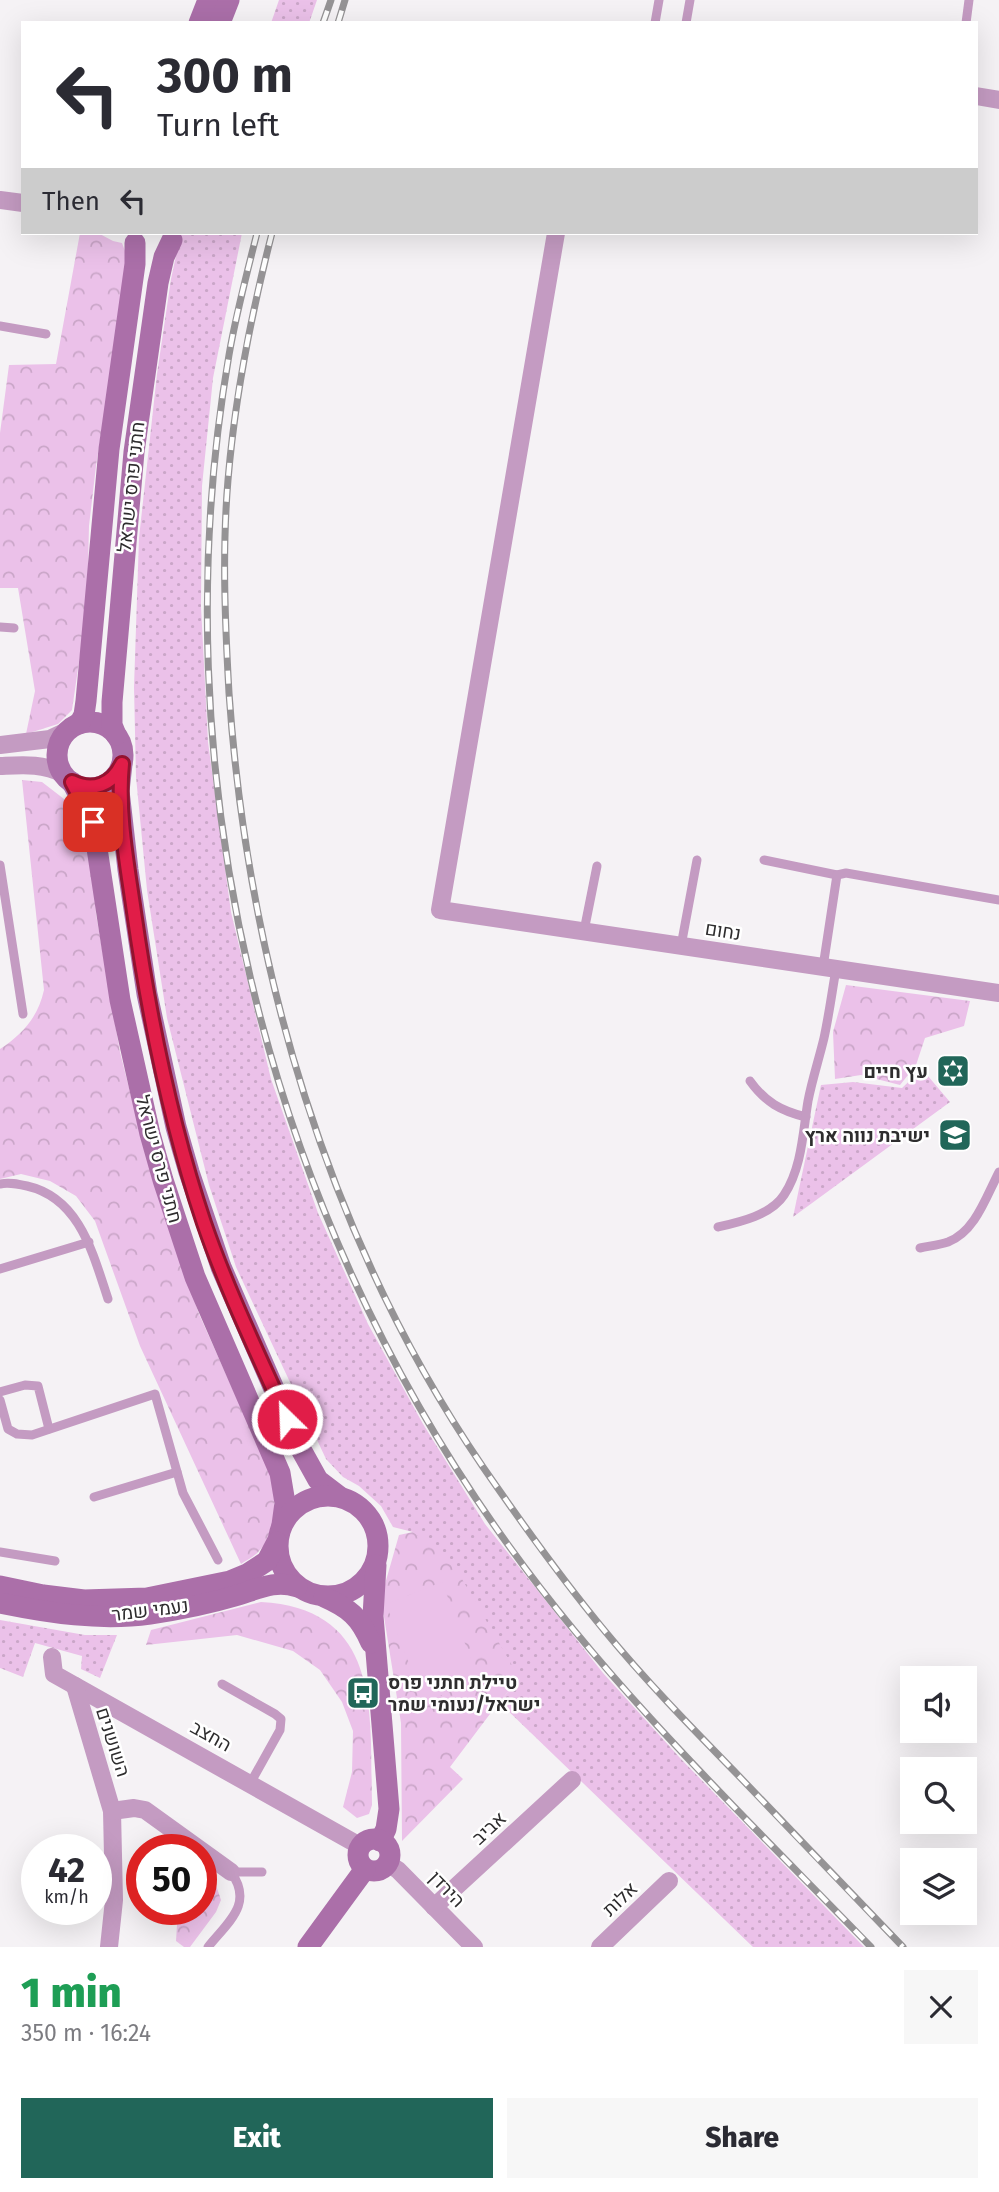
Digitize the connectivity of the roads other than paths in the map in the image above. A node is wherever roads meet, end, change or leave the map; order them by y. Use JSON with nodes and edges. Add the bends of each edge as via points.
{"nodes":[{"id":1,"x":208,"y":0,"type":"edge"},
{"id":2,"x":229,"y":0,"type":"edge"},
{"id":3,"x":659,"y":0,"type":"edge"},
{"id":4,"x":690,"y":0,"type":"edge"},
{"id":5,"x":969,"y":0,"type":"edge"},
{"id":6,"x":200,"y":21,"type":"edge"},
{"id":7,"x":221,"y":21,"type":"edge"},
{"id":8,"x":655,"y":21,"type":"edge"},
{"id":9,"x":686,"y":21,"type":"edge"},
{"id":10,"x":966,"y":21,"type":"edge"},
{"id":11,"x":978,"y":96,"type":"edge"},
{"id":12,"x":999,"y":100,"type":"edge"},
{"id":13,"x":0,"y":200,"type":"edge"},
{"id":14,"x":21,"y":203,"type":"edge"},
{"id":15,"x":555,"y":235,"type":"edge"},
{"id":16,"x":173,"y":237,"type":"edge"},
{"id":17,"x":133,"y":238,"type":"edge"},
{"id":18,"x":0,"y":326,"type":"edge"},
{"id":19,"x":46,"y":334,"type":"dead end"},
{"id":20,"x":0,"y":628,"type":"edge"},
{"id":21,"x":14,"y":628,"type":"dead end"},
{"id":22,"x":74,"y":727,"type":"junction"},
{"id":23,"x":117,"y":735,"type":"junction"},
{"id":24,"x":0,"y":745,"type":"edge"},
{"id":25,"x":122,"y":764,"type":"junction"},
{"id":26,"x":0,"y":766,"type":"edge"},
{"id":27,"x":68,"y":778,"type":"junction"},
{"id":28,"x":697,"y":860,"type":"dead end"},
{"id":29,"x":764,"y":860,"type":"dead end"},
{"id":30,"x":0,"y":865,"type":"edge"},
{"id":31,"x":597,"y":866,"type":"dead end"},
{"id":32,"x":837,"y":875,"type":"junction"},
{"id":33,"x":999,"y":900,"type":"edge"},
{"id":34,"x":584,"y":931,"type":"junction"},
{"id":35,"x":681,"y":946,"type":"junction"},
{"id":36,"x":13,"y":948,"type":"junction"},
{"id":37,"x":0,"y":950,"type":"edge"},
{"id":38,"x":829,"y":968,"type":"junction"},
{"id":39,"x":999,"y":993,"type":"edge"},
{"id":40,"x":23,"y":1013,"type":"dead end"},
{"id":41,"x":750,"y":1081,"type":"dead end"},
{"id":42,"x":806,"y":1117,"type":"junction"},
{"id":43,"x":999,"y":1172,"type":"edge"},
{"id":44,"x":0,"y":1184,"type":"edge"},
{"id":45,"x":718,"y":1227,"type":"dead end"},
{"id":46,"x":89,"y":1242,"type":"junction"},
{"id":47,"x":920,"y":1248,"type":"dead end"},
{"id":48,"x":0,"y":1269,"type":"edge"},
{"id":49,"x":108,"y":1299,"type":"dead end"},
{"id":50,"x":0,"y":1392,"type":"edge"},
{"id":51,"x":0,"y":1400,"type":"edge"},
{"id":52,"x":2,"y":1414,"type":"edge"},
{"id":53,"x":49,"y":1429,"type":"junction"},
{"id":54,"x":177,"y":1472,"type":"junction"},
{"id":55,"x":339,"y":1496,"type":"junction"},
{"id":56,"x":94,"y":1497,"type":"dead end"},
{"id":57,"x":279,"y":1534,"type":"junction"},
{"id":58,"x":0,"y":1552,"type":"edge"},
{"id":59,"x":218,"y":1560,"type":"dead end"},
{"id":60,"x":376,"y":1560,"type":"junction"},
{"id":61,"x":55,"y":1561,"type":"dead end"},
{"id":62,"x":0,"y":1586,"type":"edge"},
{"id":63,"x":297,"y":1587,"type":"junction"},
{"id":64,"x":324,"y":1597,"type":"junction"},
{"id":65,"x":0,"y":1603,"type":"edge"},
{"id":66,"x":52,"y":1657,"type":"dead end"},
{"id":67,"x":380,"y":1679,"type":"junction"},
{"id":68,"x":222,"y":1685,"type":"dead end"},
{"id":69,"x":75,"y":1686,"type":"junction"},
{"id":70,"x":572,"y":1780,"type":"dead end"},
{"id":71,"x":251,"y":1782,"type":"junction"},
{"id":72,"x":112,"y":1811,"type":"junction"},
{"id":73,"x":370,"y":1843,"type":"junction"},
{"id":74,"x":387,"y":1863,"type":"junction"},
{"id":75,"x":365,"y":1869,"type":"junction"},
{"id":76,"x":231,"y":1871,"type":"junction"},
{"id":77,"x":262,"y":1872,"type":"dead end"},
{"id":78,"x":668,"y":1881,"type":"dead end"},
{"id":79,"x":434,"y":1907,"type":"junction"},
{"id":80,"x":109,"y":1947,"type":"edge"},
{"id":81,"x":208,"y":1947,"type":"edge"},
{"id":82,"x":308,"y":1947,"type":"edge"},
{"id":83,"x":474,"y":1947,"type":"edge"},
{"id":84,"x":600,"y":1947,"type":"edge"}],
"edges":[{"from":1,"to":6,"type":"main road"},
{"from":2,"to":7,"type":"main road"},
{"from":3,"to":8,"type":"lane"},
{"from":4,"to":9,"type":"lane"},
{"from":5,"to":10,"type":"lane"},
{"from":11,"to":12,"type":"street"},
{"from":13,"to":14,"type":"street"},
{"from":15,"to":34,"type":"street","name":"נחום","via":[[440,910]]},
{"from":16,"to":17,"type":"main road","via":[[167,247],[153,252],[145,251]]},
{"from":16,"to":23,"type":"main road","name":"חתני פרס ישראל","via":[[158,283],[134,452],[112,702]]},
{"from":17,"to":22,"type":"main road","name":"חתני פרס ישראל","via":[[135,264],[102,516],[86,701],[84,715]]},
{"from":18,"to":19,"type":"lane"},
{"from":20,"to":21,"type":"lane"},
{"from":22,"to":23,"type":"main road","via":[[100,723]]},
{"from":22,"to":24,"type":"street","via":[[50,739]]},
{"from":22,"to":27,"type":"main road","via":[[59,746],[59,765]]},
{"from":23,"to":25,"type":"main road"},
{"from":25,"to":27,"type":"main road","via":[[101,786],[81,786]]},
{"from":25,"to":55,"type":"main road","name":"חתני פרס ישראל","via":[[119,791],[147,994],[192,1184],[220,1267],[298,1444],[318,1479]]},
{"from":26,"to":27,"type":"street","via":[[37,764]]},
{"from":27,"to":57,"type":"main road","name":"חתני פרס ישראל","via":[[93,822],[120,1000],[160,1171],[195,1277],[280,1473],[285,1503]]},
{"from":28,"to":35,"type":"lane"},
{"from":29,"to":32,"type":"lane"},
{"from":30,"to":36,"type":"lane"},
{"from":31,"to":34,"type":"lane"},
{"from":32,"to":33,"type":"lane"},
{"from":32,"to":38,"type":"lane"},
{"from":34,"to":35,"type":"street","name":"נחום"},
{"from":35,"to":38,"type":"street","name":"נחום"},
{"from":36,"to":37,"type":"lane"},
{"from":36,"to":40,"type":"lane"},
{"from":38,"to":39,"type":"street","name":"נחום"},
{"from":38,"to":42,"type":"lane","via":[[824,1037]]},
{"from":41,"to":42,"type":"lane","via":[[762,1098],[779,1109]]},
{"from":42,"to":45,"type":"lane","via":[[801,1149],[783,1197],[746,1220]]},
{"from":43,"to":47,"type":"lane","via":[[965,1232],[948,1242]]},
{"from":44,"to":46,"type":"lane","via":[[35,1188],[53,1197],[73,1215]]},
{"from":46,"to":48,"type":"lane"},
{"from":46,"to":49,"type":"lane"},
{"from":50,"to":53,"type":"lane","via":[[38,1386]]},
{"from":51,"to":52,"type":"lane"},
{"from":52,"to":53,"type":"lane","via":[[8,1429],[17,1433],[32,1435]]},
{"from":53,"to":54,"type":"lane","via":[[155,1394]]},
{"from":54,"to":56,"type":"lane"},
{"from":54,"to":59,"type":"lane"},
{"from":55,"to":57,"type":"main road","via":[[325,1495],[299,1504]]},
{"from":55,"to":60,"type":"main road","via":[[364,1510],[373,1522],[379,1550]]},
{"from":57,"to":62,"type":"main road","name":"נעמי שמר","via":[[267,1562],[247,1574],[147,1598],[84,1600]]},
{"from":57,"to":63,"type":"main road","via":[[279,1559]]},
{"from":58,"to":61,"type":"lane"},
{"from":60,"to":64,"type":"main road","via":[[354,1590]]},
{"from":60,"to":67,"type":"main road","via":[[373,1616]]},
{"from":63,"to":64,"type":"main road"},
{"from":63,"to":65,"type":"main road","name":"נעמי שמר","via":[[272,1584],[234,1597],[149,1614],[83,1616]]},
{"from":64,"to":67,"type":"main road","via":[[345,1606],[359,1620],[376,1655]]},
{"from":66,"to":69,"type":"street","name":"החצב","via":[[54,1674]]},
{"from":67,"to":73,"type":"main road","via":[[389,1809],[386,1829]]},
{"from":68,"to":71,"type":"lane","via":[[281,1719],[280,1730]]},
{"from":69,"to":71,"type":"street","name":"החצב"},
{"from":69,"to":72,"type":"street","name":"השושנים"},
{"from":70,"to":79,"type":"street","name":"אביב"},
{"from":71,"to":73,"type":"street","name":"החצב"},
{"from":72,"to":76,"type":"street","via":[[145,1810]]},
{"from":72,"to":80,"type":"street","name":"השושנים","via":[[114,1889]]},
{"from":73,"to":74,"type":"main road","via":[[389,1849]]},
{"from":73,"to":75,"type":"main road","via":[[358,1858]]},
{"from":74,"to":75,"type":"main road","via":[[379,1871]]},
{"from":74,"to":79,"type":"street","name":"הירדן"},
{"from":75,"to":82,"type":"main road"},
{"from":76,"to":77,"type":"lane"},
{"from":76,"to":81,"type":"lane","via":[[239,1882],[239,1906]]},
{"from":78,"to":84,"type":"street","name":"אלות"},
{"from":79,"to":83,"type":"street","name":"הירדן"}]}
